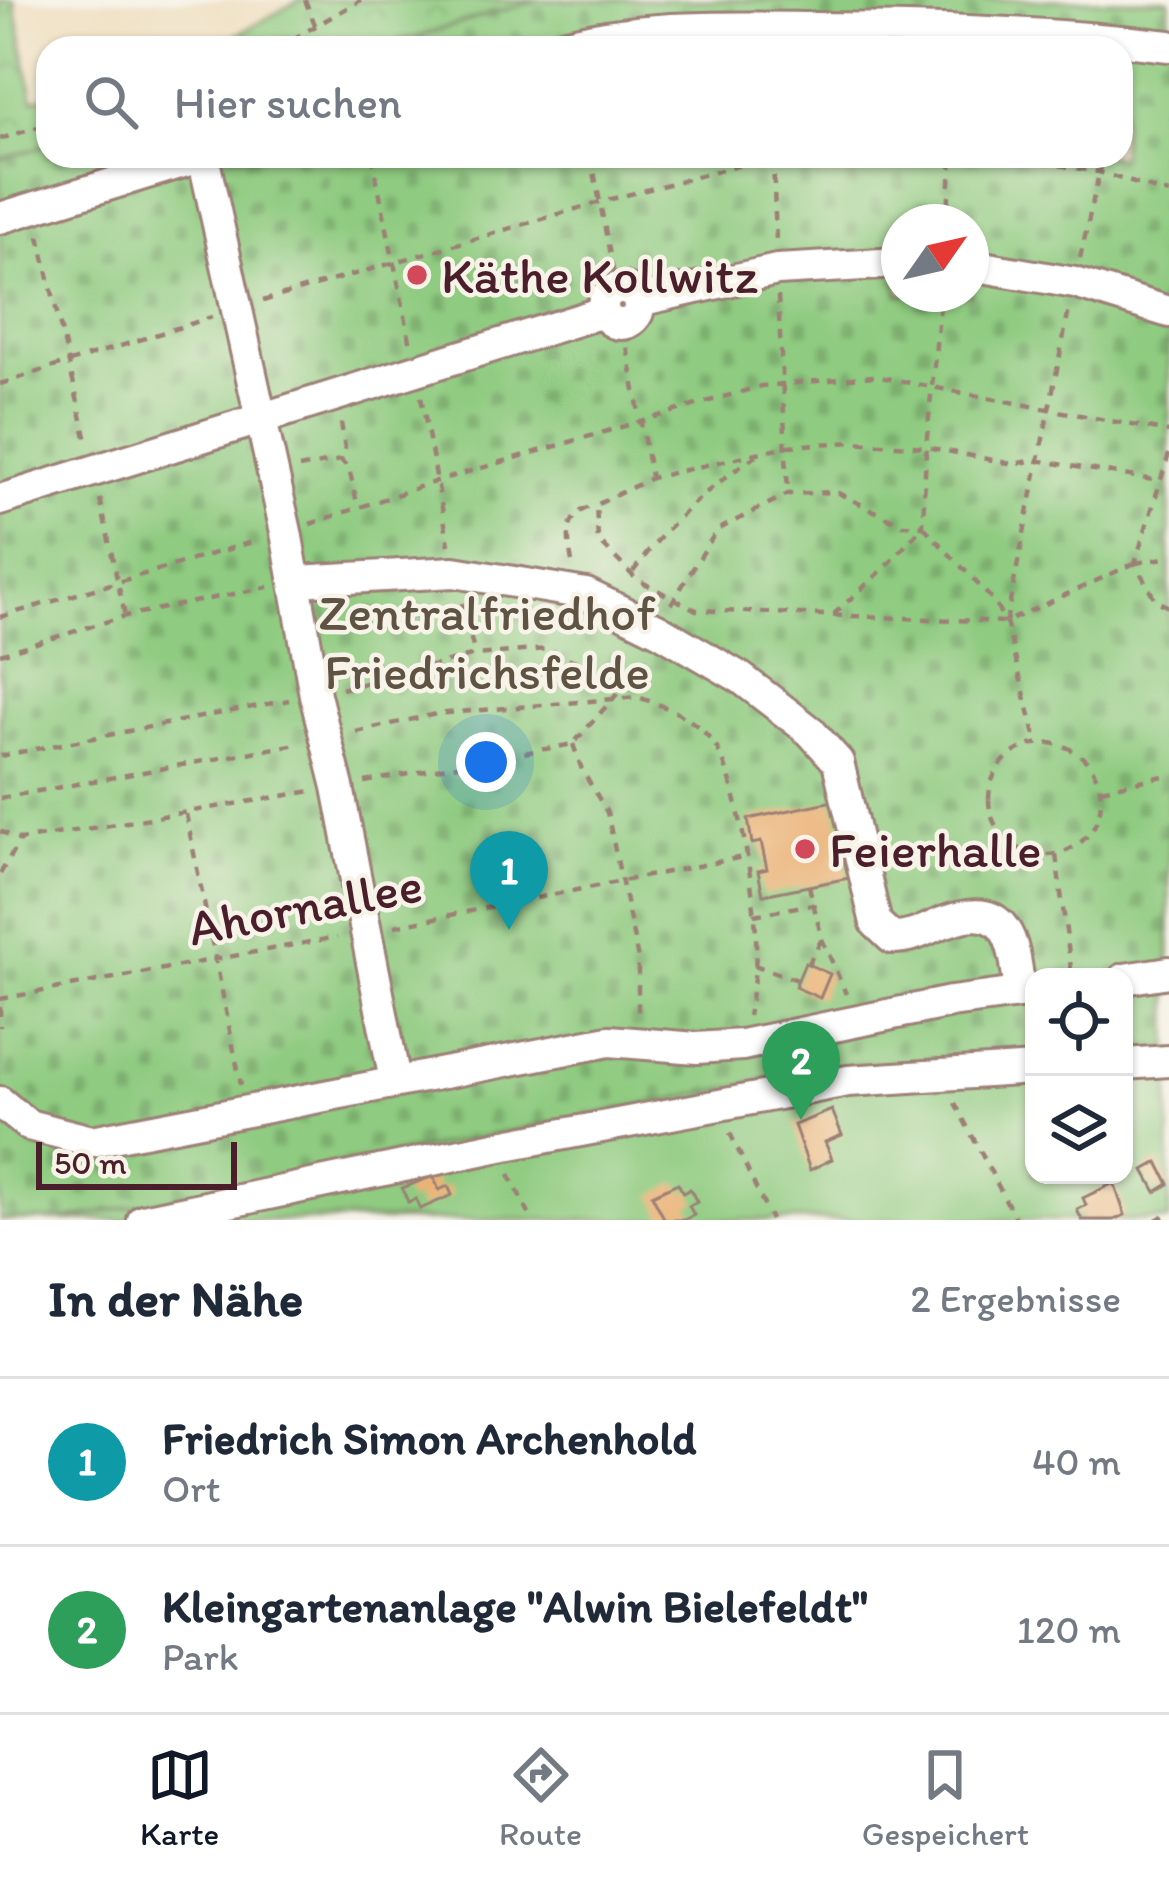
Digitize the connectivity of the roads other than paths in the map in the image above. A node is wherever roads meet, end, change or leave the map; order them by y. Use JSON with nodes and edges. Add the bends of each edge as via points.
{"nodes":[{"id":1,"x":630,"y":36,"type":"edge"},
{"id":2,"x":1053,"y":36,"type":"edge"},
{"id":3,"x":1133,"y":43,"type":"edge"},
{"id":4,"x":1169,"y":46,"type":"edge"},
{"id":5,"x":164,"y":168,"type":"edge"},
{"id":6,"x":206,"y":168,"type":"edge"},
{"id":7,"x":0,"y":218,"type":"edge"},
{"id":8,"x":881,"y":263,"type":"edge"},
{"id":9,"x":989,"y":268,"type":"edge"},
{"id":10,"x":1169,"y":312,"type":"edge"},
{"id":11,"x":260,"y":418,"type":"junction"},
{"id":12,"x":0,"y":500,"type":"edge"},
{"id":13,"x":297,"y":581,"type":"junction"},
{"id":14,"x":1169,"y":972,"type":"edge"},
{"id":15,"x":1133,"y":978,"type":"edge"},
{"id":16,"x":1025,"y":984,"type":"edge"},
{"id":17,"x":1025,"y":992,"type":"edge"},
{"id":18,"x":1169,"y":1061,"type":"edge"},
{"id":19,"x":1133,"y":1063,"type":"edge"},
{"id":20,"x":1025,"y":1071,"type":"edge"},
{"id":21,"x":395,"y":1081,"type":"junction"},
{"id":22,"x":0,"y":1102,"type":"edge"},
{"id":23,"x":143,"y":1220,"type":"edge"}],
"edges":[{"from":1,"to":2,"type":"lane","via":[[961,28]]},
{"from":3,"to":4,"type":"lane"},
{"from":5,"to":7,"type":"lane"},
{"from":6,"to":11,"type":"lane"},
{"from":8,"to":11,"type":"lane","via":[[776,270],[620,306]]},
{"from":9,"to":10,"type":"lane"},
{"from":11,"to":12,"type":"lane"},
{"from":11,"to":13,"type":"lane"},
{"from":13,"to":16,"type":"lane","via":[[454,572],[586,594],[659,630],[741,678],[838,762],[876,923],[892,938],[915,938],[975,913],[1000,921]]},
{"from":13,"to":21,"type":"lane"},
{"from":14,"to":15,"type":"lane"},
{"from":17,"to":21,"type":"lane","via":[[742,1045],[609,1041]]},
{"from":18,"to":19,"type":"lane"},
{"from":20,"to":23,"type":"lane","via":[[848,1081]]},
{"from":21,"to":22,"type":"lane","via":[[92,1141],[28,1125]]}]}
